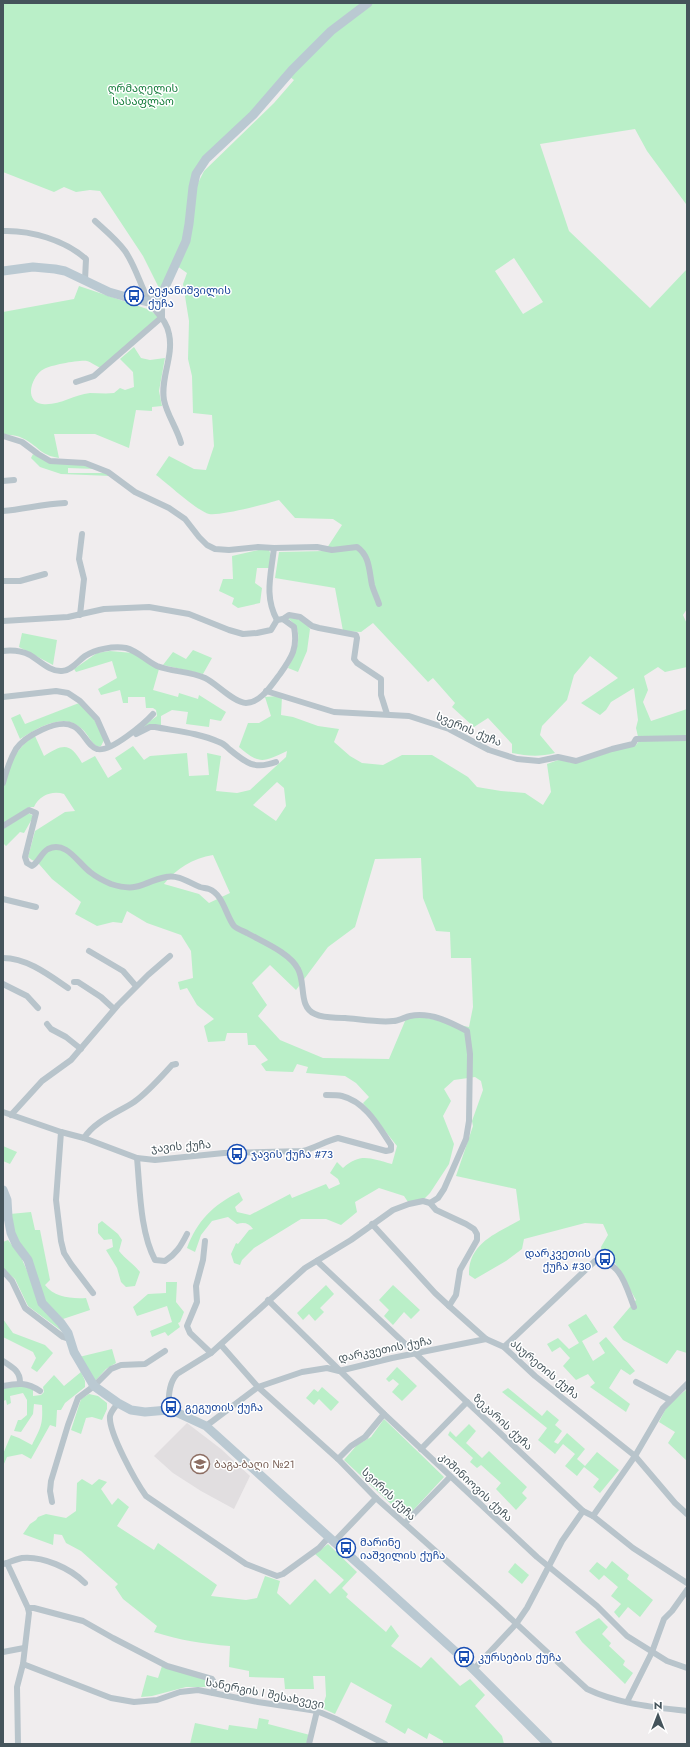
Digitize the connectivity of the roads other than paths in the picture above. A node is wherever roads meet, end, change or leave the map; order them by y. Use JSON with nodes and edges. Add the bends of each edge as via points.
{"nodes":[{"id":1,"x":368,"y":3,"type":"edge"},
{"id":2,"x":95,"y":221,"type":"dead end"},
{"id":3,"x":3,"y":231,"type":"edge"},
{"id":4,"x":3,"y":271,"type":"edge"},
{"id":5,"x":85,"y":280,"type":"junction"},
{"id":6,"x":162,"y":294,"type":"junction"},
{"id":7,"x":149,"y":302,"type":"junction"},
{"id":8,"x":162,"y":316,"type":"junction"},
{"id":9,"x":76,"y":382,"type":"dead end"},
{"id":10,"x":3,"y":436,"type":"edge"},
{"id":11,"x":181,"y":443,"type":"dead end"},
{"id":12,"x":14,"y":480,"type":"dead end"},
{"id":13,"x":3,"y":481,"type":"edge"},
{"id":14,"x":65,"y":503,"type":"dead end"},
{"id":15,"x":3,"y":511,"type":"edge"},
{"id":16,"x":82,"y":534,"type":"dead end"},
{"id":17,"x":274,"y":548,"type":"junction"},
{"id":18,"x":45,"y":574,"type":"dead end"},
{"id":19,"x":3,"y":581,"type":"edge"},
{"id":20,"x":379,"y":604,"type":"dead end"},
{"id":21,"x":80,"y":614,"type":"junction"},
{"id":22,"x":280,"y":620,"type":"junction"},
{"id":23,"x":3,"y":621,"type":"edge"},
{"id":24,"x":3,"y":651,"type":"edge"},
{"id":25,"x":266,"y":691,"type":"junction"},
{"id":26,"x":3,"y":697,"type":"edge"},
{"id":27,"x":153,"y":714,"type":"dead end"},
{"id":28,"x":387,"y":714,"type":"junction"},
{"id":29,"x":128,"y":736,"type":"junction"},
{"id":30,"x":687,"y":738,"type":"edge"},
{"id":31,"x":109,"y":746,"type":"junction"},
{"id":32,"x":276,"y":762,"type":"dead end"},
{"id":33,"x":3,"y":783,"type":"edge"},
{"id":34,"x":3,"y":826,"type":"edge"},
{"id":35,"x":3,"y":900,"type":"edge"},
{"id":36,"x":36,"y":907,"type":"dead end"},
{"id":37,"x":90,"y":951,"type":"dead end"},
{"id":38,"x":170,"y":956,"type":"dead end"},
{"id":39,"x":3,"y":958,"type":"edge"},
{"id":40,"x":74,"y":982,"type":"dead end"},
{"id":41,"x":3,"y":984,"type":"edge"},
{"id":42,"x":136,"y":986,"type":"junction"},
{"id":43,"x":68,"y":988,"type":"dead end"},
{"id":44,"x":38,"y":1008,"type":"dead end"},
{"id":45,"x":114,"y":1009,"type":"junction"},
{"id":46,"x":47,"y":1024,"type":"dead end"},
{"id":47,"x":82,"y":1049,"type":"junction"},
{"id":48,"x":176,"y":1064,"type":"dead end"},
{"id":49,"x":326,"y":1095,"type":"dead end"},
{"id":50,"x":3,"y":1112,"type":"edge"},
{"id":51,"x":11,"y":1115,"type":"junction"},
{"id":52,"x":61,"y":1132,"type":"junction"},
{"id":53,"x":84,"y":1138,"type":"junction"},
{"id":54,"x":137,"y":1158,"type":"junction"},
{"id":55,"x":3,"y":1190,"type":"edge"},
{"id":56,"x":430,"y":1203,"type":"junction"},
{"id":57,"x":372,"y":1224,"type":"junction"},
{"id":58,"x":187,"y":1234,"type":"dead end"},
{"id":59,"x":205,"y":1241,"type":"dead end"},
{"id":60,"x":317,"y":1261,"type":"junction"},
{"id":61,"x":3,"y":1271,"type":"edge"},
{"id":62,"x":93,"y":1293,"type":"dead end"},
{"id":63,"x":268,"y":1300,"type":"junction"},
{"id":64,"x":449,"y":1306,"type":"junction"},
{"id":65,"x":634,"y":1307,"type":"dead end"},
{"id":66,"x":69,"y":1339,"type":"junction"},
{"id":67,"x":486,"y":1339,"type":"junction"},
{"id":68,"x":221,"y":1345,"type":"junction"},
{"id":69,"x":504,"y":1347,"type":"junction"},
{"id":70,"x":165,"y":1351,"type":"dead end"},
{"id":71,"x":211,"y":1353,"type":"junction"},
{"id":72,"x":416,"y":1353,"type":"junction"},
{"id":73,"x":3,"y":1361,"type":"edge"},
{"id":74,"x":339,"y":1371,"type":"junction"},
{"id":75,"x":20,"y":1382,"type":"junction"},
{"id":76,"x":636,"y":1382,"type":"dead end"},
{"id":77,"x":687,"y":1384,"type":"edge"},
{"id":78,"x":3,"y":1386,"type":"edge"},
{"id":79,"x":94,"y":1386,"type":"junction"},
{"id":80,"x":258,"y":1387,"type":"junction"},
{"id":81,"x":40,"y":1391,"type":"dead end"},
{"id":82,"x":670,"y":1400,"type":"junction"},
{"id":83,"x":467,"y":1402,"type":"junction"},
{"id":84,"x":118,"y":1403,"type":"junction"},
{"id":85,"x":168,"y":1410,"type":"junction"},
{"id":86,"x":384,"y":1414,"type":"junction"},
{"id":87,"x":206,"y":1426,"type":"junction"},
{"id":88,"x":421,"y":1449,"type":"junction"},
{"id":89,"x":635,"y":1456,"type":"junction"},
{"id":90,"x":338,"y":1459,"type":"junction"},
{"id":91,"x":450,"y":1477,"type":"junction"},
{"id":92,"x":376,"y":1498,"type":"junction"},
{"id":93,"x":52,"y":1502,"type":"dead end"},
{"id":94,"x":583,"y":1512,"type":"junction"},
{"id":95,"x":687,"y":1514,"type":"edge"},
{"id":96,"x":593,"y":1516,"type":"junction"},
{"id":97,"x":405,"y":1524,"type":"junction"},
{"id":98,"x":331,"y":1540,"type":"junction"},
{"id":99,"x":5,"y":1563,"type":"edge"},
{"id":100,"x":548,"y":1565,"type":"junction"},
{"id":101,"x":85,"y":1583,"type":"dead end"},
{"id":102,"x":687,"y":1583,"type":"edge"},
{"id":103,"x":687,"y":1590,"type":"edge"},
{"id":104,"x":28,"y":1608,"type":"junction"},
{"id":105,"x":516,"y":1624,"type":"junction"},
{"id":106,"x":24,"y":1648,"type":"junction"},
{"id":107,"x":3,"y":1652,"type":"edge"},
{"id":108,"x":652,"y":1652,"type":"junction"},
{"id":109,"x":23,"y":1664,"type":"junction"},
{"id":110,"x":687,"y":1668,"type":"edge"},
{"id":111,"x":473,"y":1670,"type":"junction"},
{"id":112,"x":213,"y":1693,"type":"junction"},
{"id":113,"x":627,"y":1702,"type":"junction"},
{"id":114,"x":317,"y":1711,"type":"junction"},
{"id":115,"x":687,"y":1711,"type":"edge"},
{"id":116,"x":18,"y":1744,"type":"edge"},
{"id":117,"x":309,"y":1744,"type":"edge"},
{"id":118,"x":385,"y":1744,"type":"edge"},
{"id":119,"x":548,"y":1744,"type":"edge"}],
"edges":[{"from":1,"to":6,"type":"street","via":[[331,31],[252,115],[206,159],[196,174],[186,241]]},
{"from":2,"to":7,"type":"street","via":[[125,252]]},
{"from":3,"to":5,"type":"street","via":[[37,235],[79,253],[86,259]]},
{"from":4,"to":5,"type":"street","via":[[33,267],[55,269]]},
{"from":5,"to":7,"type":"street","via":[[109,292]]},
{"from":6,"to":7,"type":"street"},
{"from":6,"to":8,"type":"street"},
{"from":7,"to":8,"type":"street"},
{"from":8,"to":9,"type":"street","via":[[94,376]]},
{"from":8,"to":11,"type":"street","via":[[169,334],[164,402]]},
{"from":10,"to":17,"type":"street","via":[[22,442],[50,461],[85,463],[108,472],[134,492],[169,508],[185,519],[199,537],[215,549]]},
{"from":12,"to":13,"type":"street"},
{"from":14,"to":15,"type":"street"},
{"from":16,"to":21,"type":"street","via":[[79,559],[84,579]]},
{"from":17,"to":20,"type":"street","via":[[317,547],[332,550],[357,547],[364,552]]},
{"from":17,"to":22,"type":"street","via":[[268,595],[271,609]]},
{"from":18,"to":19,"type":"street","via":[[20,582]]},
{"from":21,"to":22,"type":"street","via":[[104,609],[149,607],[189,614],[243,634],[270,630]]},
{"from":21,"to":23,"type":"street"},
{"from":22,"to":25,"type":"street","via":[[294,627],[295,645],[287,663]]},
{"from":22,"to":28,"type":"street","via":[[289,615],[300,617],[312,626],[356,636],[354,659],[382,679],[381,695]]},
{"from":24,"to":25,"type":"street","via":[[18,651],[52,670],[63,671],[97,651],[126,648],[156,665],[205,678],[240,702],[255,700]]},
{"from":25,"to":28,"type":"street","name":"სვერის ქუჩა","via":[[334,712]]},
{"from":26,"to":31,"type":"street","via":[[56,691],[68,693],[80,701],[97,719]]},
{"from":27,"to":29,"type":"street","via":[[145,724]]},
{"from":28,"to":30,"type":"street","name":"სვერის ქუჩა","via":[[409,716],[449,729],[489,750],[539,761],[558,757],[576,761],[633,744],[636,739]]},
{"from":29,"to":31,"type":"street"},
{"from":29,"to":32,"type":"street","via":[[155,727],[221,742],[246,763],[256,766]]},
{"from":31,"to":33,"type":"street","via":[[97,749],[82,731],[68,724],[50,727],[30,736],[19,745]]},
{"from":34,"to":56,"type":"street","via":[[29,810],[36,813],[25,857],[27,863],[32,866],[44,851],[57,846],[64,848],[90,872],[110,884],[131,888],[142,887],[166,877],[175,877],[210,889],[221,900],[234,926],[284,953],[295,963],[302,976],[303,996],[307,1008],[313,1014],[326,1018],[393,1021],[424,1014],[450,1021],[467,1032],[470,1054],[469,1121],[466,1139],[444,1190]]},
{"from":35,"to":36,"type":"street"},
{"from":37,"to":42,"type":"street","via":[[123,971]]},
{"from":38,"to":42,"type":"street"},
{"from":39,"to":43,"type":"street","via":[[21,961],[45,972]]},
{"from":40,"to":45,"type":"street","via":[[101,997]]},
{"from":41,"to":44,"type":"street","via":[[27,996]]},
{"from":42,"to":45,"type":"street"},
{"from":45,"to":47,"type":"street"},
{"from":46,"to":47,"type":"street"},
{"from":47,"to":51,"type":"street","via":[[42,1081]]},
{"from":48,"to":53,"type":"street","via":[[137,1100],[99,1123]]},
{"from":49,"to":54,"type":"street","name":"ჯავის ქუჩა","via":[[342,1096],[356,1102],[370,1114],[391,1145],[391,1150],[386,1151],[338,1138],[303,1151],[224,1153],[155,1160]]},
{"from":50,"to":51,"type":"street","name":"ჯავის ქუჩა"},
{"from":51,"to":52,"type":"street","name":"ჯავის ქუჩა"},
{"from":52,"to":53,"type":"street","name":"ჯავის ქუჩა"},
{"from":52,"to":62,"type":"street","via":[[56,1200],[61,1241],[70,1264]]},
{"from":53,"to":54,"type":"street","name":"ჯავის ქუჩა"},
{"from":54,"to":58,"type":"street","via":[[145,1224],[155,1260],[165,1261],[172,1256]]},
{"from":55,"to":66,"type":"street","via":[[7,1200],[11,1233],[28,1260],[42,1303],[61,1323]]},
{"from":56,"to":57,"type":"street","via":[[409,1204],[393,1210]]},
{"from":56,"to":64,"type":"street","via":[[436,1210],[466,1224],[477,1234],[477,1240],[460,1270],[454,1299]]},
{"from":57,"to":60,"type":"street"},
{"from":57,"to":64,"type":"street","name":"ასურეთის ქუჩა"},
{"from":59,"to":71,"type":"street","via":[[196,1286],[198,1297],[187,1326],[190,1333]]},
{"from":60,"to":63,"type":"street"},
{"from":60,"to":72,"type":"street","name":"ზეკარის ქუჩა"},
{"from":61,"to":66,"type":"street","via":[[12,1281],[25,1308]]},
{"from":63,"to":68,"type":"street"},
{"from":63,"to":74,"type":"street","name":"კიშინიოვის ქუჩა"},
{"from":64,"to":67,"type":"street","name":"ასურეთის ქუჩა"},
{"from":65,"to":69,"type":"street","via":[[619,1271],[604,1261],[595,1261]]},
{"from":66,"to":79,"type":"street","via":[[80,1364]]},
{"from":67,"to":69,"type":"street","name":"ასურეთის ქუჩა"},
{"from":67,"to":72,"type":"street","name":"დარკვეთის ქუჩა"},
{"from":68,"to":71,"type":"street"},
{"from":68,"to":80,"type":"street","name":"სვირის ქუჩა"},
{"from":69,"to":89,"type":"street","name":"ასურეთის ქუჩა","via":[[535,1376]]},
{"from":70,"to":79,"type":"street","via":[[145,1364],[121,1365],[111,1369]]},
{"from":71,"to":85,"type":"street","via":[[172,1379]]},
{"from":72,"to":74,"type":"street","name":"დარკვეთის ქუჩა"},
{"from":72,"to":83,"type":"street","name":"ზეკარის ქუჩა"},
{"from":73,"to":75,"type":"street","via":[[16,1370]]},
{"from":74,"to":80,"type":"street","name":"დარკვეთის ქუჩა","via":[[327,1368],[302,1372]]},
{"from":74,"to":86,"type":"street","name":"კიშინიოვის ქუჩა"},
{"from":75,"to":78,"type":"street"},
{"from":75,"to":81,"type":"street"},
{"from":76,"to":82,"type":"street"},
{"from":77,"to":82,"type":"street"},
{"from":79,"to":84,"type":"street"},
{"from":79,"to":93,"type":"street","via":[[78,1398],[68,1425],[51,1481]]},
{"from":80,"to":87,"type":"street","name":"დარკვეთის ქუჩა"},
{"from":80,"to":90,"type":"street","name":"სვირის ქუჩა"},
{"from":82,"to":89,"type":"street"},
{"from":83,"to":88,"type":"street"},
{"from":83,"to":94,"type":"street","name":"ზეკარის ქუჩა"},
{"from":84,"to":85,"type":"street","via":[[131,1410],[145,1412]]},
{"from":84,"to":98,"type":"street","via":[[110,1418],[112,1430],[135,1481],[146,1496],[246,1564],[277,1576]]},
{"from":85,"to":87,"type":"street"},
{"from":86,"to":88,"type":"street","name":"კიშინიოვის ქუჩა"},
{"from":86,"to":90,"type":"street","via":[[365,1437]]},
{"from":87,"to":98,"type":"street"},
{"from":88,"to":91,"type":"street","name":"კიშინიოვის ქუჩა"},
{"from":89,"to":95,"type":"street","name":"ასურეთის ქუჩა"},
{"from":89,"to":96,"type":"street"},
{"from":90,"to":92,"type":"street","name":"სვირის ქუჩა"},
{"from":91,"to":97,"type":"street"},
{"from":91,"to":100,"type":"street","name":"კიშინიოვის ქუჩა"},
{"from":92,"to":97,"type":"street","name":"სვირის ქუჩა"},
{"from":92,"to":98,"type":"street"},
{"from":94,"to":96,"type":"street","name":"ზეკარის ქუჩა"},
{"from":94,"to":100,"type":"street"},
{"from":96,"to":102,"type":"street","name":"ზეკარის ქუჩა","via":[[633,1548]]},
{"from":97,"to":105,"type":"street","name":"სვირის ქუჩა"},
{"from":98,"to":111,"type":"street"},
{"from":99,"to":101,"type":"street","via":[[20,1558],[41,1560],[71,1572]]},
{"from":99,"to":104,"type":"street"},
{"from":100,"to":105,"type":"street","via":[[527,1608]]},
{"from":100,"to":108,"type":"street","name":"კიშინიოვის ქუჩა","via":[[597,1606],[627,1636]]},
{"from":103,"to":108,"type":"street","via":[[664,1619]]},
{"from":104,"to":106,"type":"street"},
{"from":104,"to":112,"type":"street","via":[[83,1621],[167,1666],[212,1679],[215,1684]]},
{"from":105,"to":111,"type":"street"},
{"from":105,"to":113,"type":"street","name":"სვირის ქუჩა","via":[[586,1689]]},
{"from":106,"to":107,"type":"street"},
{"from":106,"to":109,"type":"street"},
{"from":108,"to":110,"type":"street","name":"კიშინიოვის ქუჩა"},
{"from":108,"to":113,"type":"street"},
{"from":109,"to":112,"type":"street","name":"სანერგის I შესახვევი","via":[[111,1698],[134,1702],[157,1700],[180,1692],[198,1690]]},
{"from":109,"to":116,"type":"street","via":[[17,1687]]},
{"from":111,"to":119,"type":"street"},
{"from":112,"to":114,"type":"street","name":"სანერგის I შესახვევი"},
{"from":113,"to":115,"type":"street","name":"სვირის ქუჩა"},
{"from":114,"to":117,"type":"street"},
{"from":114,"to":118,"type":"street","name":"სანერგის I შესახვევი"}]}
